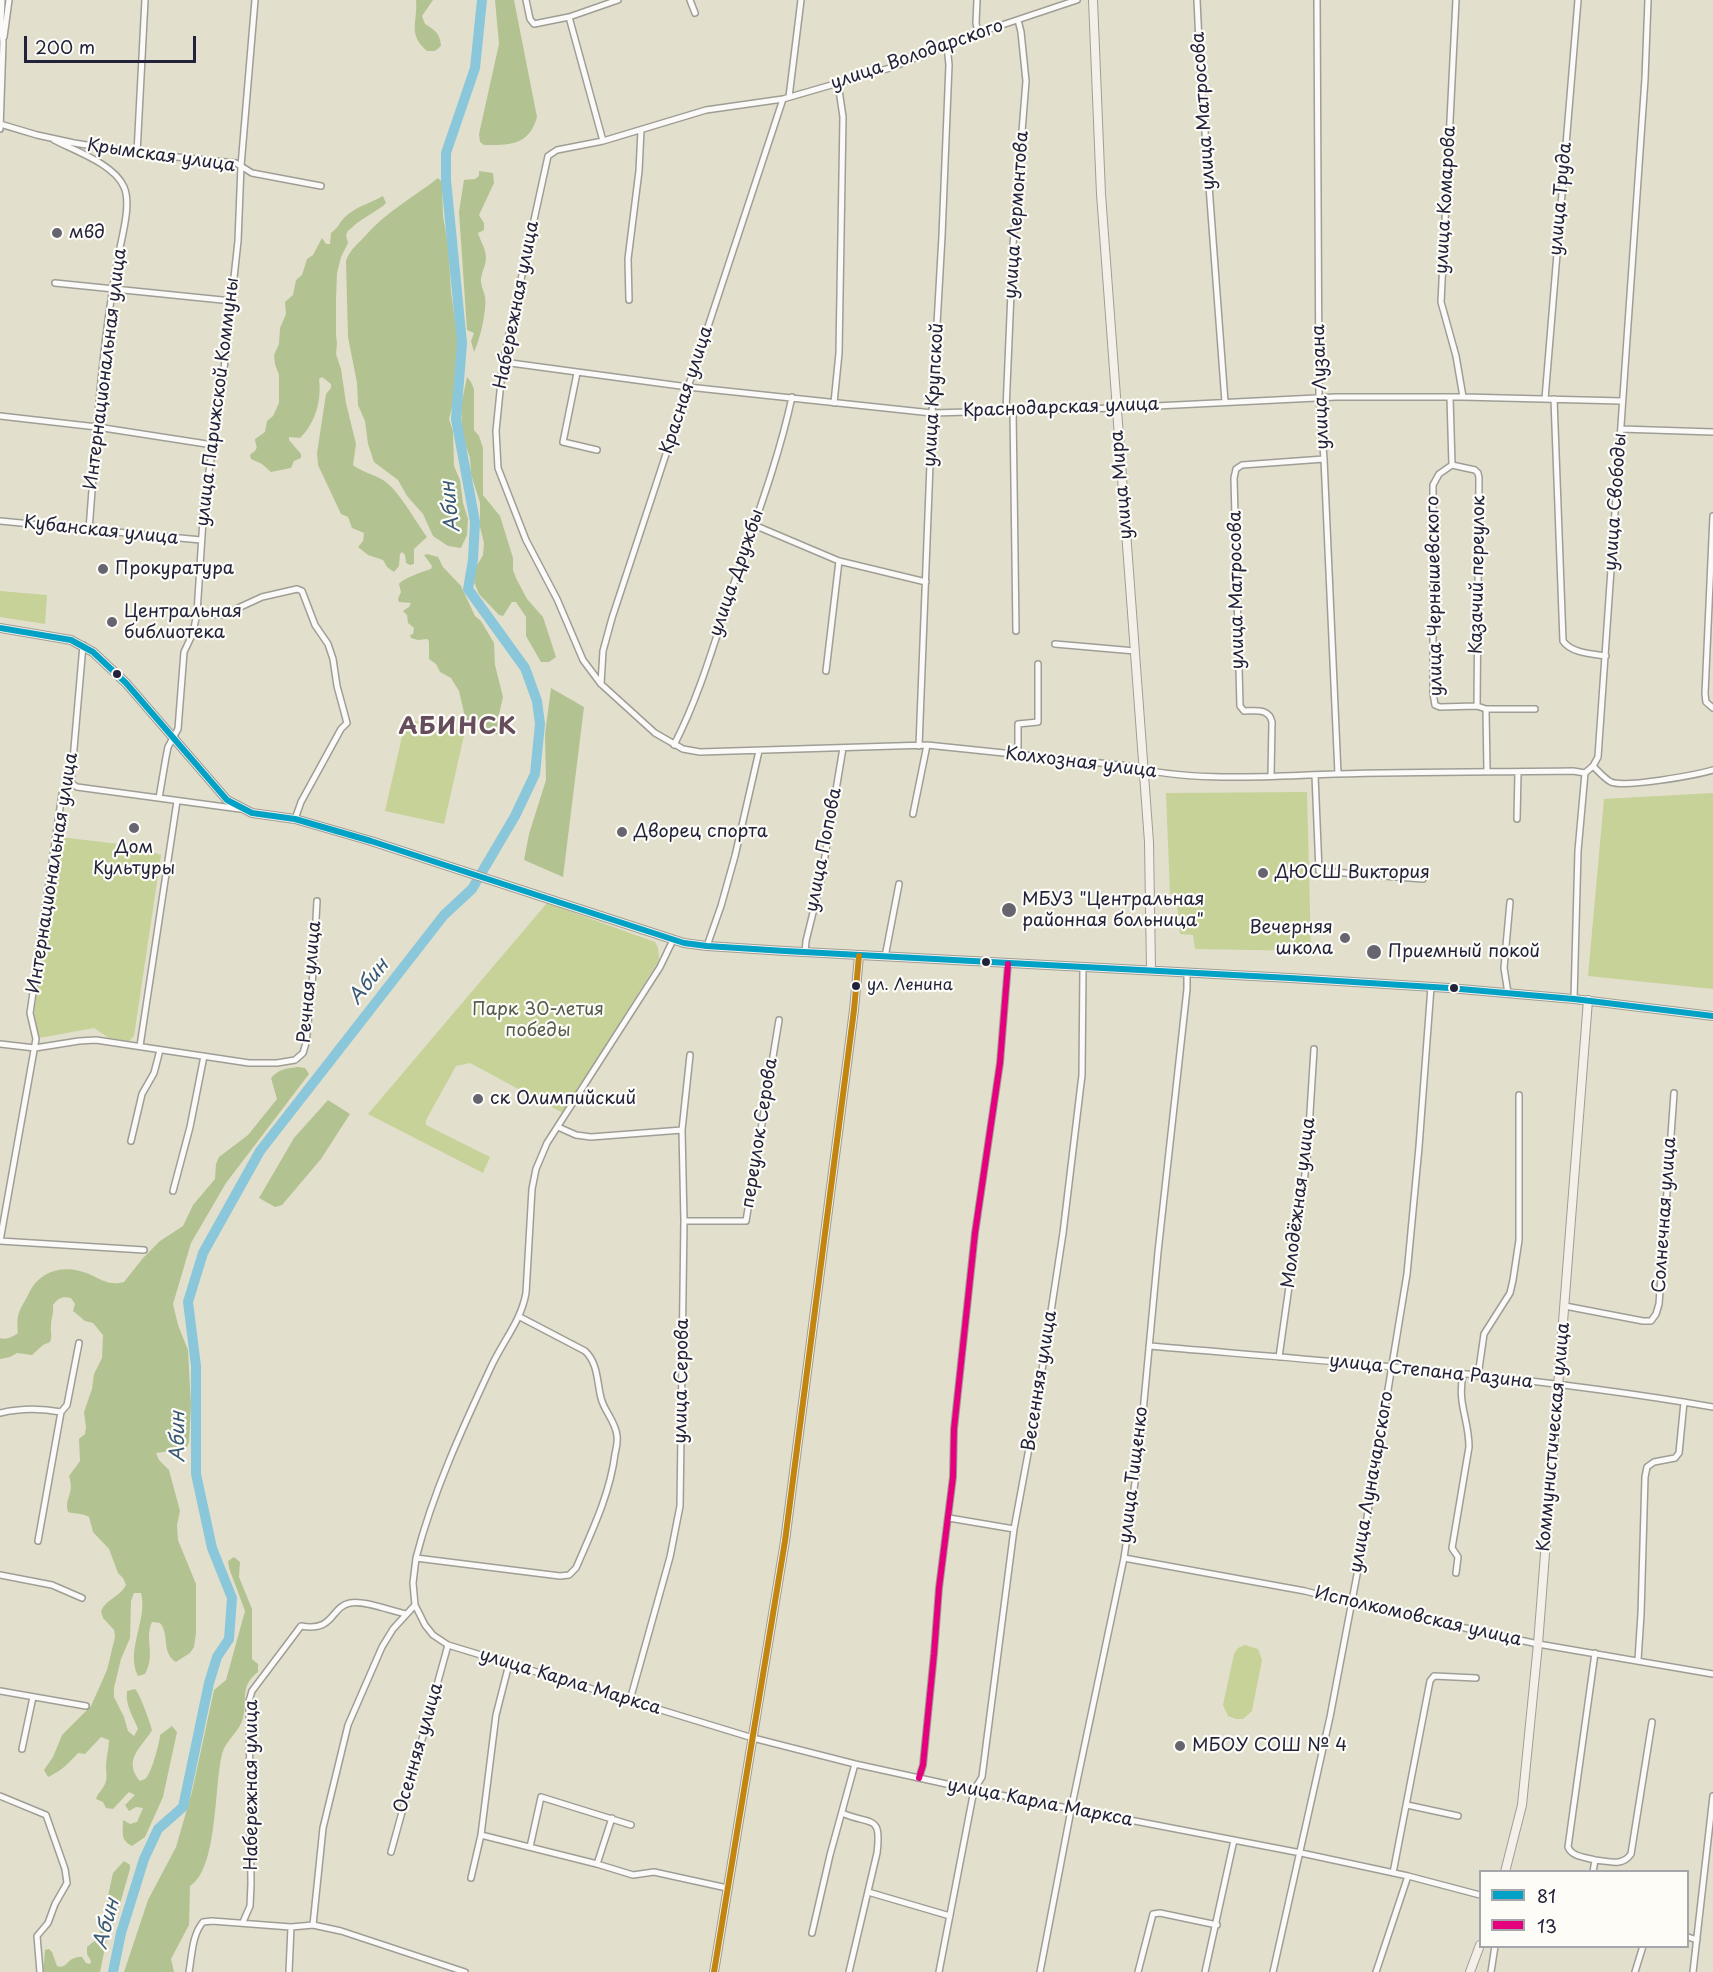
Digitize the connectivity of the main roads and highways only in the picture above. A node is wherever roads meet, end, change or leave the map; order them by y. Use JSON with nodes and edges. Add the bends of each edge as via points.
{"nodes":[{"id":1,"x":1093,"y":0,"type":"edge"},
{"id":2,"x":0,"y":628,"type":"edge"},
{"id":3,"x":859,"y":956,"type":"junction"},
{"id":4,"x":1151,"y":970,"type":"junction"},
{"id":5,"x":1588,"y":1000,"type":"junction"},
{"id":6,"x":1713,"y":1016,"type":"edge"},
{"id":7,"x":1506,"y":1870,"type":"edge"},
{"id":8,"x":1479,"y":1948,"type":"edge"},
{"id":9,"x":714,"y":1972,"type":"edge"},
{"id":10,"x":1470,"y":1972,"type":"edge"}],
"edges":[{"from":1,"to":4,"type":"main road","name":"улица Мира","via":[[1101,194],[1149,842]]},
{"from":2,"to":3,"type":"main road","via":[[83,645],[126,683],[227,800],[252,813],[295,819],[371,841],[673,940],[707,946]]},
{"from":3,"to":4,"type":"main road"},
{"from":3,"to":9,"type":"main road","via":[[785,1541]]},
{"from":4,"to":5,"type":"main road"},
{"from":5,"to":6,"type":"main road"},
{"from":5,"to":7,"type":"main road","name":"Коммунистическая улица","via":[[1538,1644],[1522,1805]]},
{"from":8,"to":10,"type":"main road"}]}
